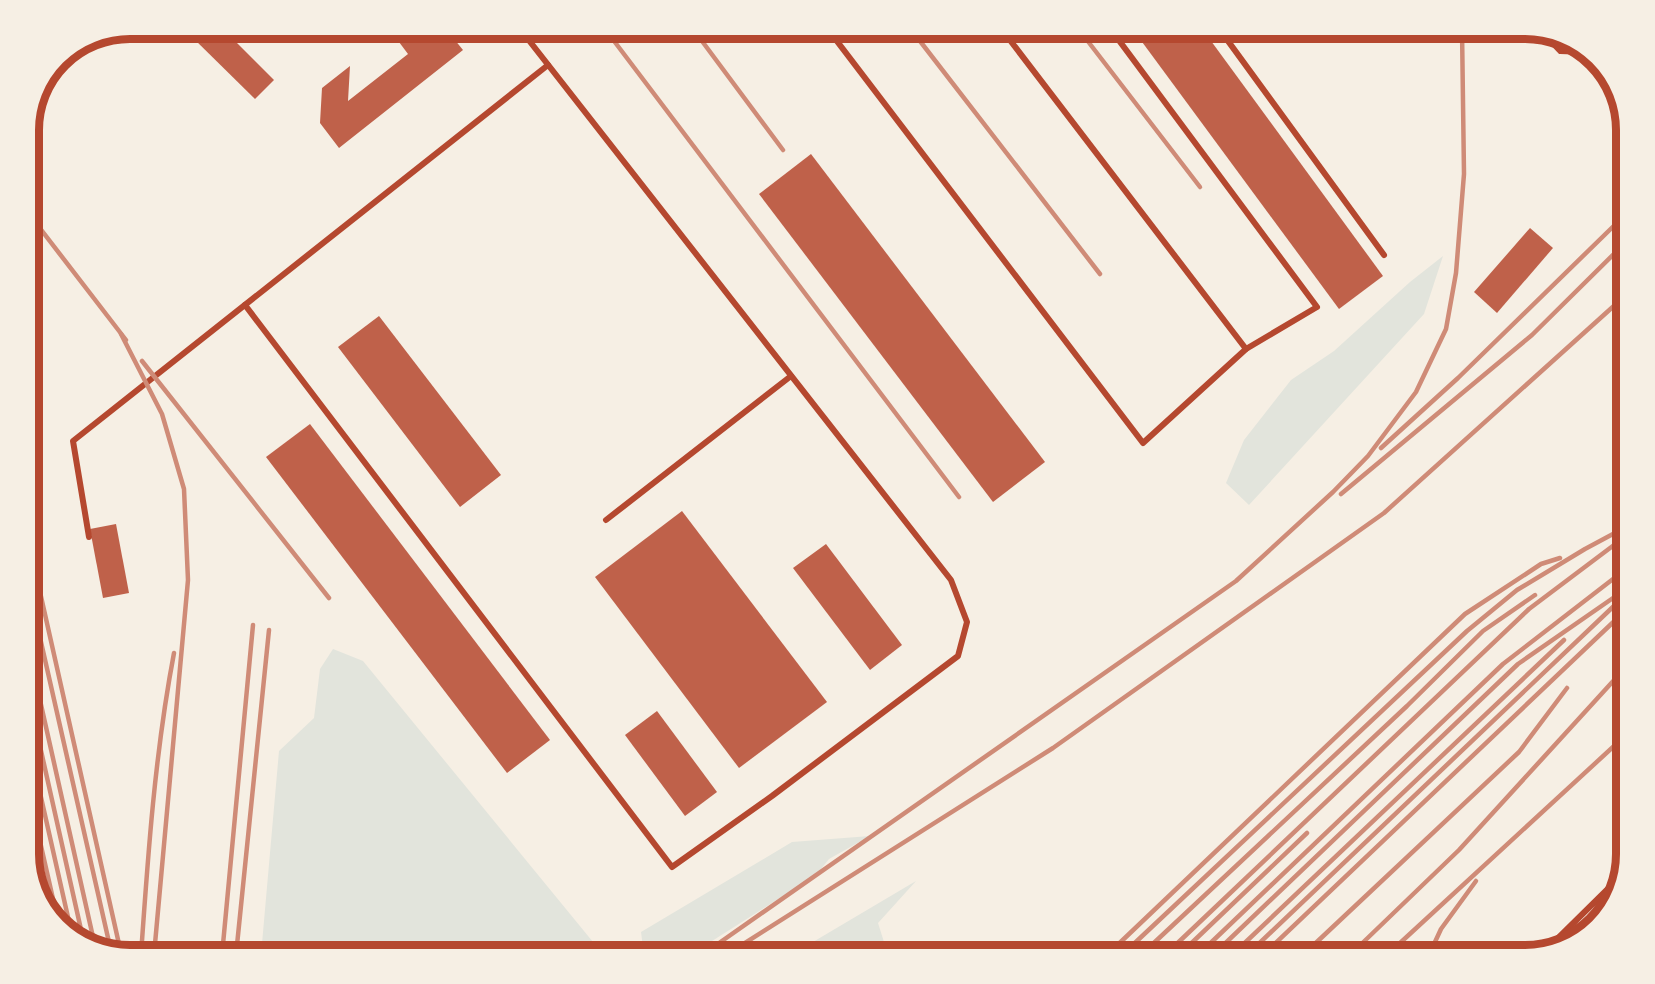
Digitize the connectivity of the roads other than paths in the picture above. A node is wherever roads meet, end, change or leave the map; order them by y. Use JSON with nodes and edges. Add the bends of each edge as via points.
{"nodes":[{"id":1,"x":528,"y":39,"type":"edge"},
{"id":2,"x":835,"y":39,"type":"edge"},
{"id":3,"x":1009,"y":39,"type":"edge"},
{"id":4,"x":1118,"y":39,"type":"edge"},
{"id":5,"x":1227,"y":39,"type":"edge"},
{"id":6,"x":1551,"y":43,"type":"edge"},
{"id":7,"x":1573,"y":52,"type":"edge"},
{"id":8,"x":548,"y":64,"type":"junction"},
{"id":9,"x":1384,"y":255,"type":"dead end"},
{"id":10,"x":245,"y":305,"type":"junction"},
{"id":11,"x":1246,"y":349,"type":"junction"},
{"id":12,"x":791,"y":376,"type":"junction"},
{"id":13,"x":606,"y":520,"type":"dead end"},
{"id":14,"x":89,"y":537,"type":"dead end"},
{"id":15,"x":1610,"y":887,"type":"edge"},
{"id":16,"x":1557,"y":939,"type":"edge"}],
"edges":[{"from":1,"to":8,"type":"street"},
{"from":2,"to":11,"type":"street","via":[[1143,443]]},
{"from":3,"to":11,"type":"street"},
{"from":4,"to":11,"type":"street","via":[[1317,307]]},
{"from":5,"to":9,"type":"street"},
{"from":6,"to":7,"type":"lane","via":[[1560,52]]},
{"from":8,"to":10,"type":"street"},
{"from":8,"to":12,"type":"street"},
{"from":10,"to":12,"type":"street","via":[[672,867],[958,656],[967,622],[951,580]]},
{"from":10,"to":14,"type":"street","via":[[73,441]]},
{"from":12,"to":13,"type":"street"},
{"from":15,"to":16,"type":"street"}]}
